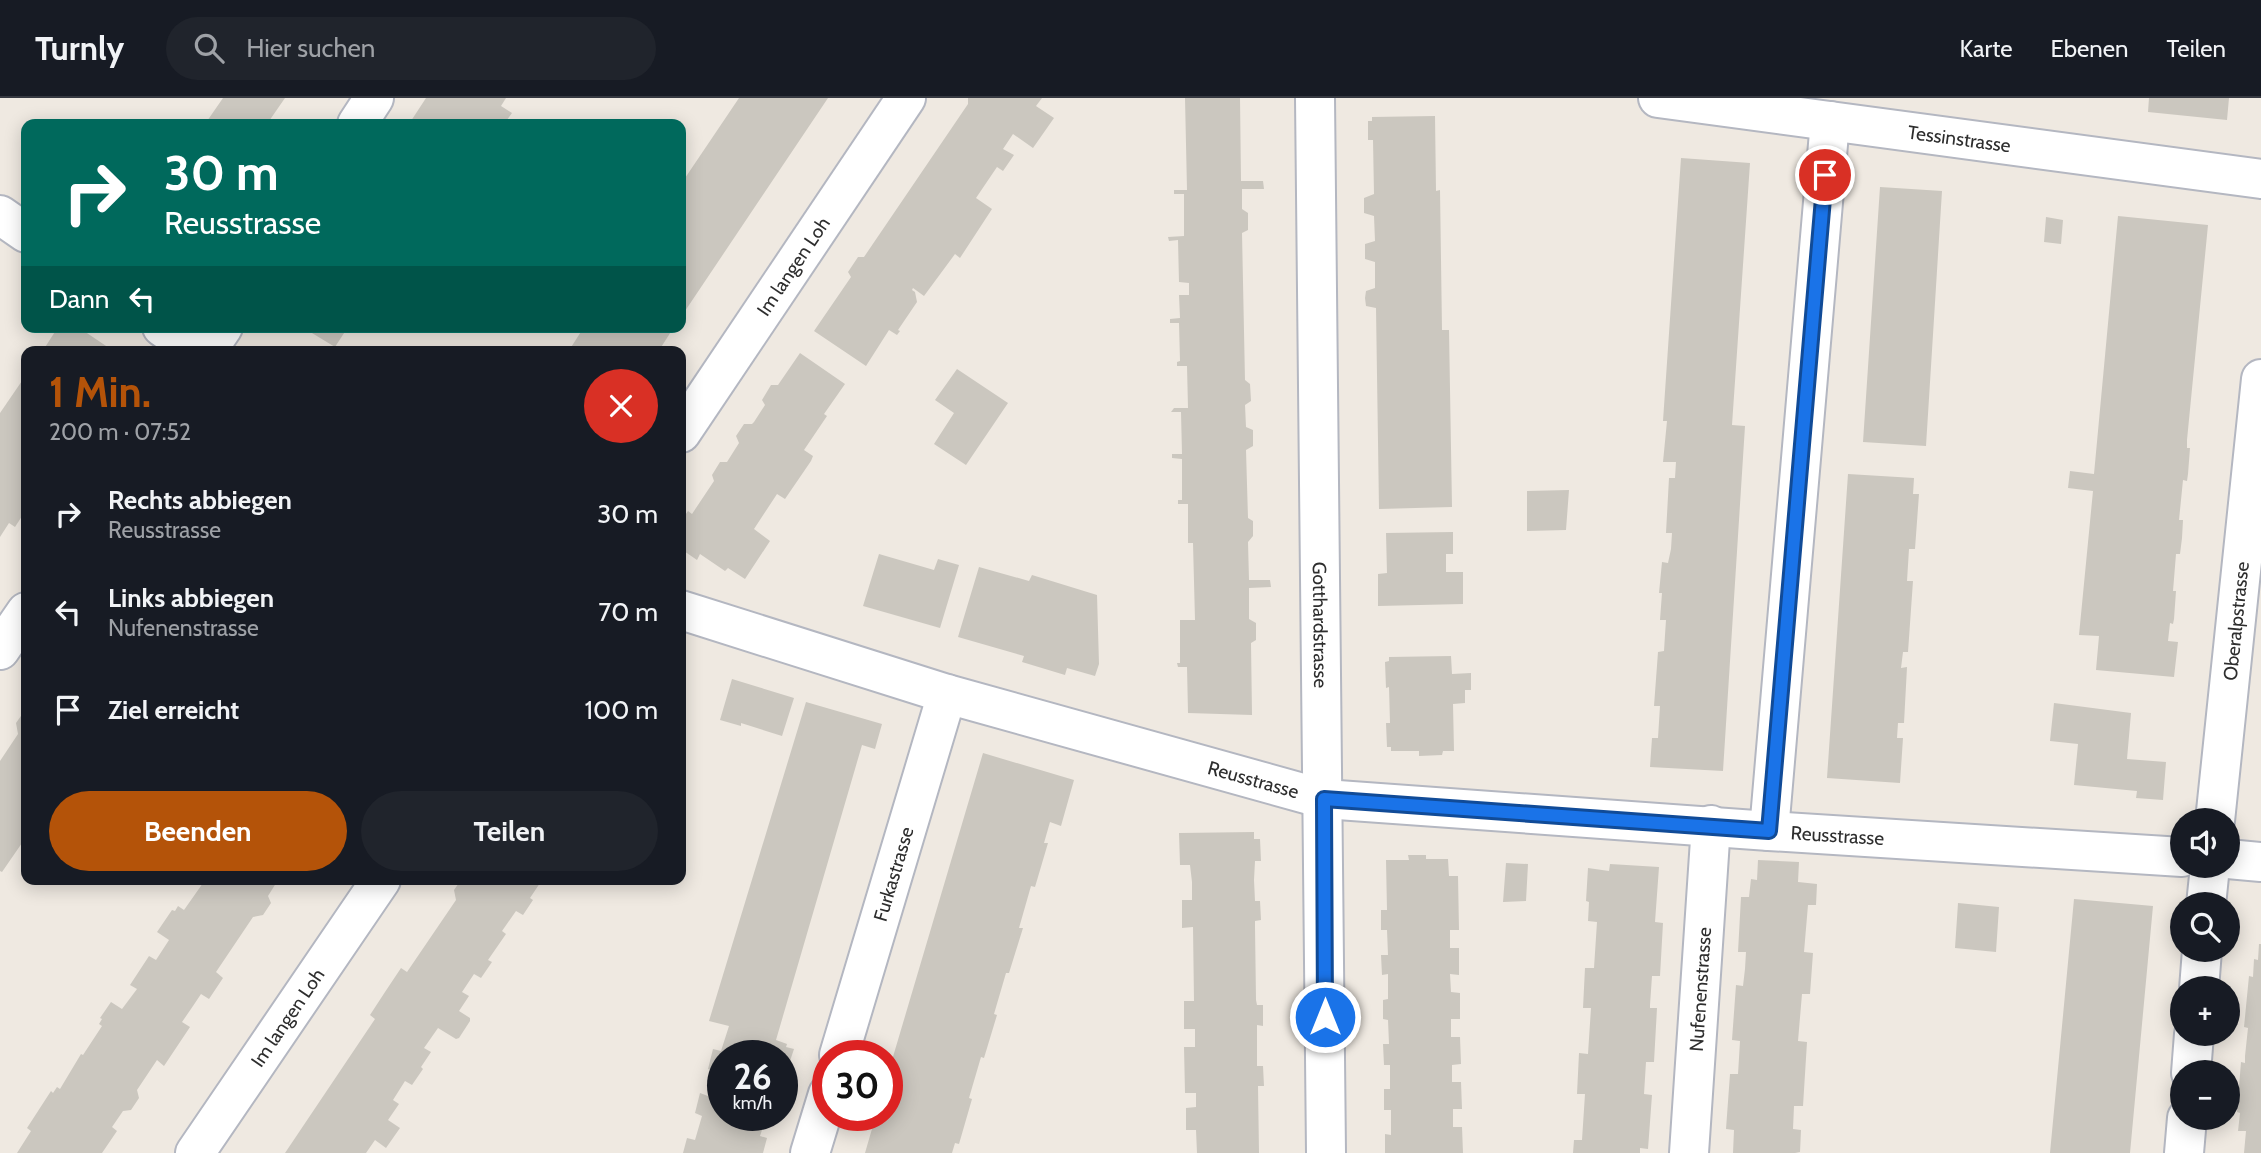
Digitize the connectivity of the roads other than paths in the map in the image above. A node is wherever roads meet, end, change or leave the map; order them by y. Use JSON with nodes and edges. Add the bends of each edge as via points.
{"nodes":[{"id":1,"x":374,"y":98,"type":"edge"},
{"id":2,"x":906,"y":98,"type":"edge"},
{"id":3,"x":1315,"y":98,"type":"edge"},
{"id":4,"x":1658,"y":98,"type":"edge"},
{"id":5,"x":360,"y":119,"type":"edge"},
{"id":6,"x":1830,"y":121,"type":"junction"},
{"id":7,"x":2261,"y":179,"type":"edge"},
{"id":8,"x":0,"y":215,"type":"edge"},
{"id":9,"x":21,"y":230,"type":"edge"},
{"id":10,"x":171,"y":333,"type":"edge"},
{"id":11,"x":189,"y":346,"type":"edge"},
{"id":12,"x":2261,"y":379,"type":"edge"},
{"id":13,"x":686,"y":426,"type":"edge"},
{"id":14,"x":686,"y":612,"type":"edge"},
{"id":15,"x":21,"y":619,"type":"edge"},
{"id":16,"x":0,"y":650,"type":"edge"},
{"id":17,"x":947,"y":694,"type":"junction"},
{"id":18,"x":1324,"y":799,"type":"junction"},
{"id":19,"x":2216,"y":808,"type":"edge"},
{"id":20,"x":1711,"y":825,"type":"junction"},
{"id":21,"x":1769,"y":831,"type":"junction"},
{"id":22,"x":2170,"y":855,"type":"edge"},
{"id":23,"x":2240,"y":860,"type":"edge"},
{"id":24,"x":2261,"y":862,"type":"edge"},
{"id":25,"x":378,"y":885,"type":"edge"},
{"id":26,"x":843,"y":1040,"type":"edge"},
{"id":27,"x":2186,"y":1130,"type":"edge"},
{"id":28,"x":817,"y":1131,"type":"edge"},
{"id":29,"x":195,"y":1153,"type":"edge"},
{"id":30,"x":810,"y":1153,"type":"edge"},
{"id":31,"x":1326,"y":1153,"type":"edge"},
{"id":32,"x":1689,"y":1153,"type":"edge"},
{"id":33,"x":2183,"y":1153,"type":"edge"}],
"edges":[{"from":1,"to":5,"type":"street"},
{"from":2,"to":13,"type":"street","name":"Im langen Loh"},
{"from":3,"to":18,"type":"street","name":"Gotthardstrasse"},
{"from":4,"to":6,"type":"street","name":"Tessinstrasse"},
{"from":6,"to":7,"type":"street","name":"Tessinstrasse"},
{"from":6,"to":21,"type":"street"},
{"from":8,"to":9,"type":"street"},
{"from":10,"to":11,"type":"street"},
{"from":12,"to":19,"type":"street","name":"Oberalpstrasse"},
{"from":14,"to":17,"type":"street","name":"Reusstrasse"},
{"from":15,"to":16,"type":"street"},
{"from":17,"to":18,"type":"street","name":"Reusstrasse"},
{"from":17,"to":26,"type":"street","name":"Furkastrasse"},
{"from":18,"to":20,"type":"street","name":"Reusstrasse"},
{"from":18,"to":31,"type":"street","name":"Gotthardstrasse"},
{"from":20,"to":21,"type":"street","name":"Reusstrasse"},
{"from":20,"to":32,"type":"street","name":"Nufenenstrasse"},
{"from":21,"to":22,"type":"street","name":"Reusstrasse"},
{"from":23,"to":24,"type":"street"},
{"from":25,"to":29,"type":"street","name":"Im langen Loh"},
{"from":27,"to":33,"type":"street"},
{"from":28,"to":30,"type":"street"}]}
